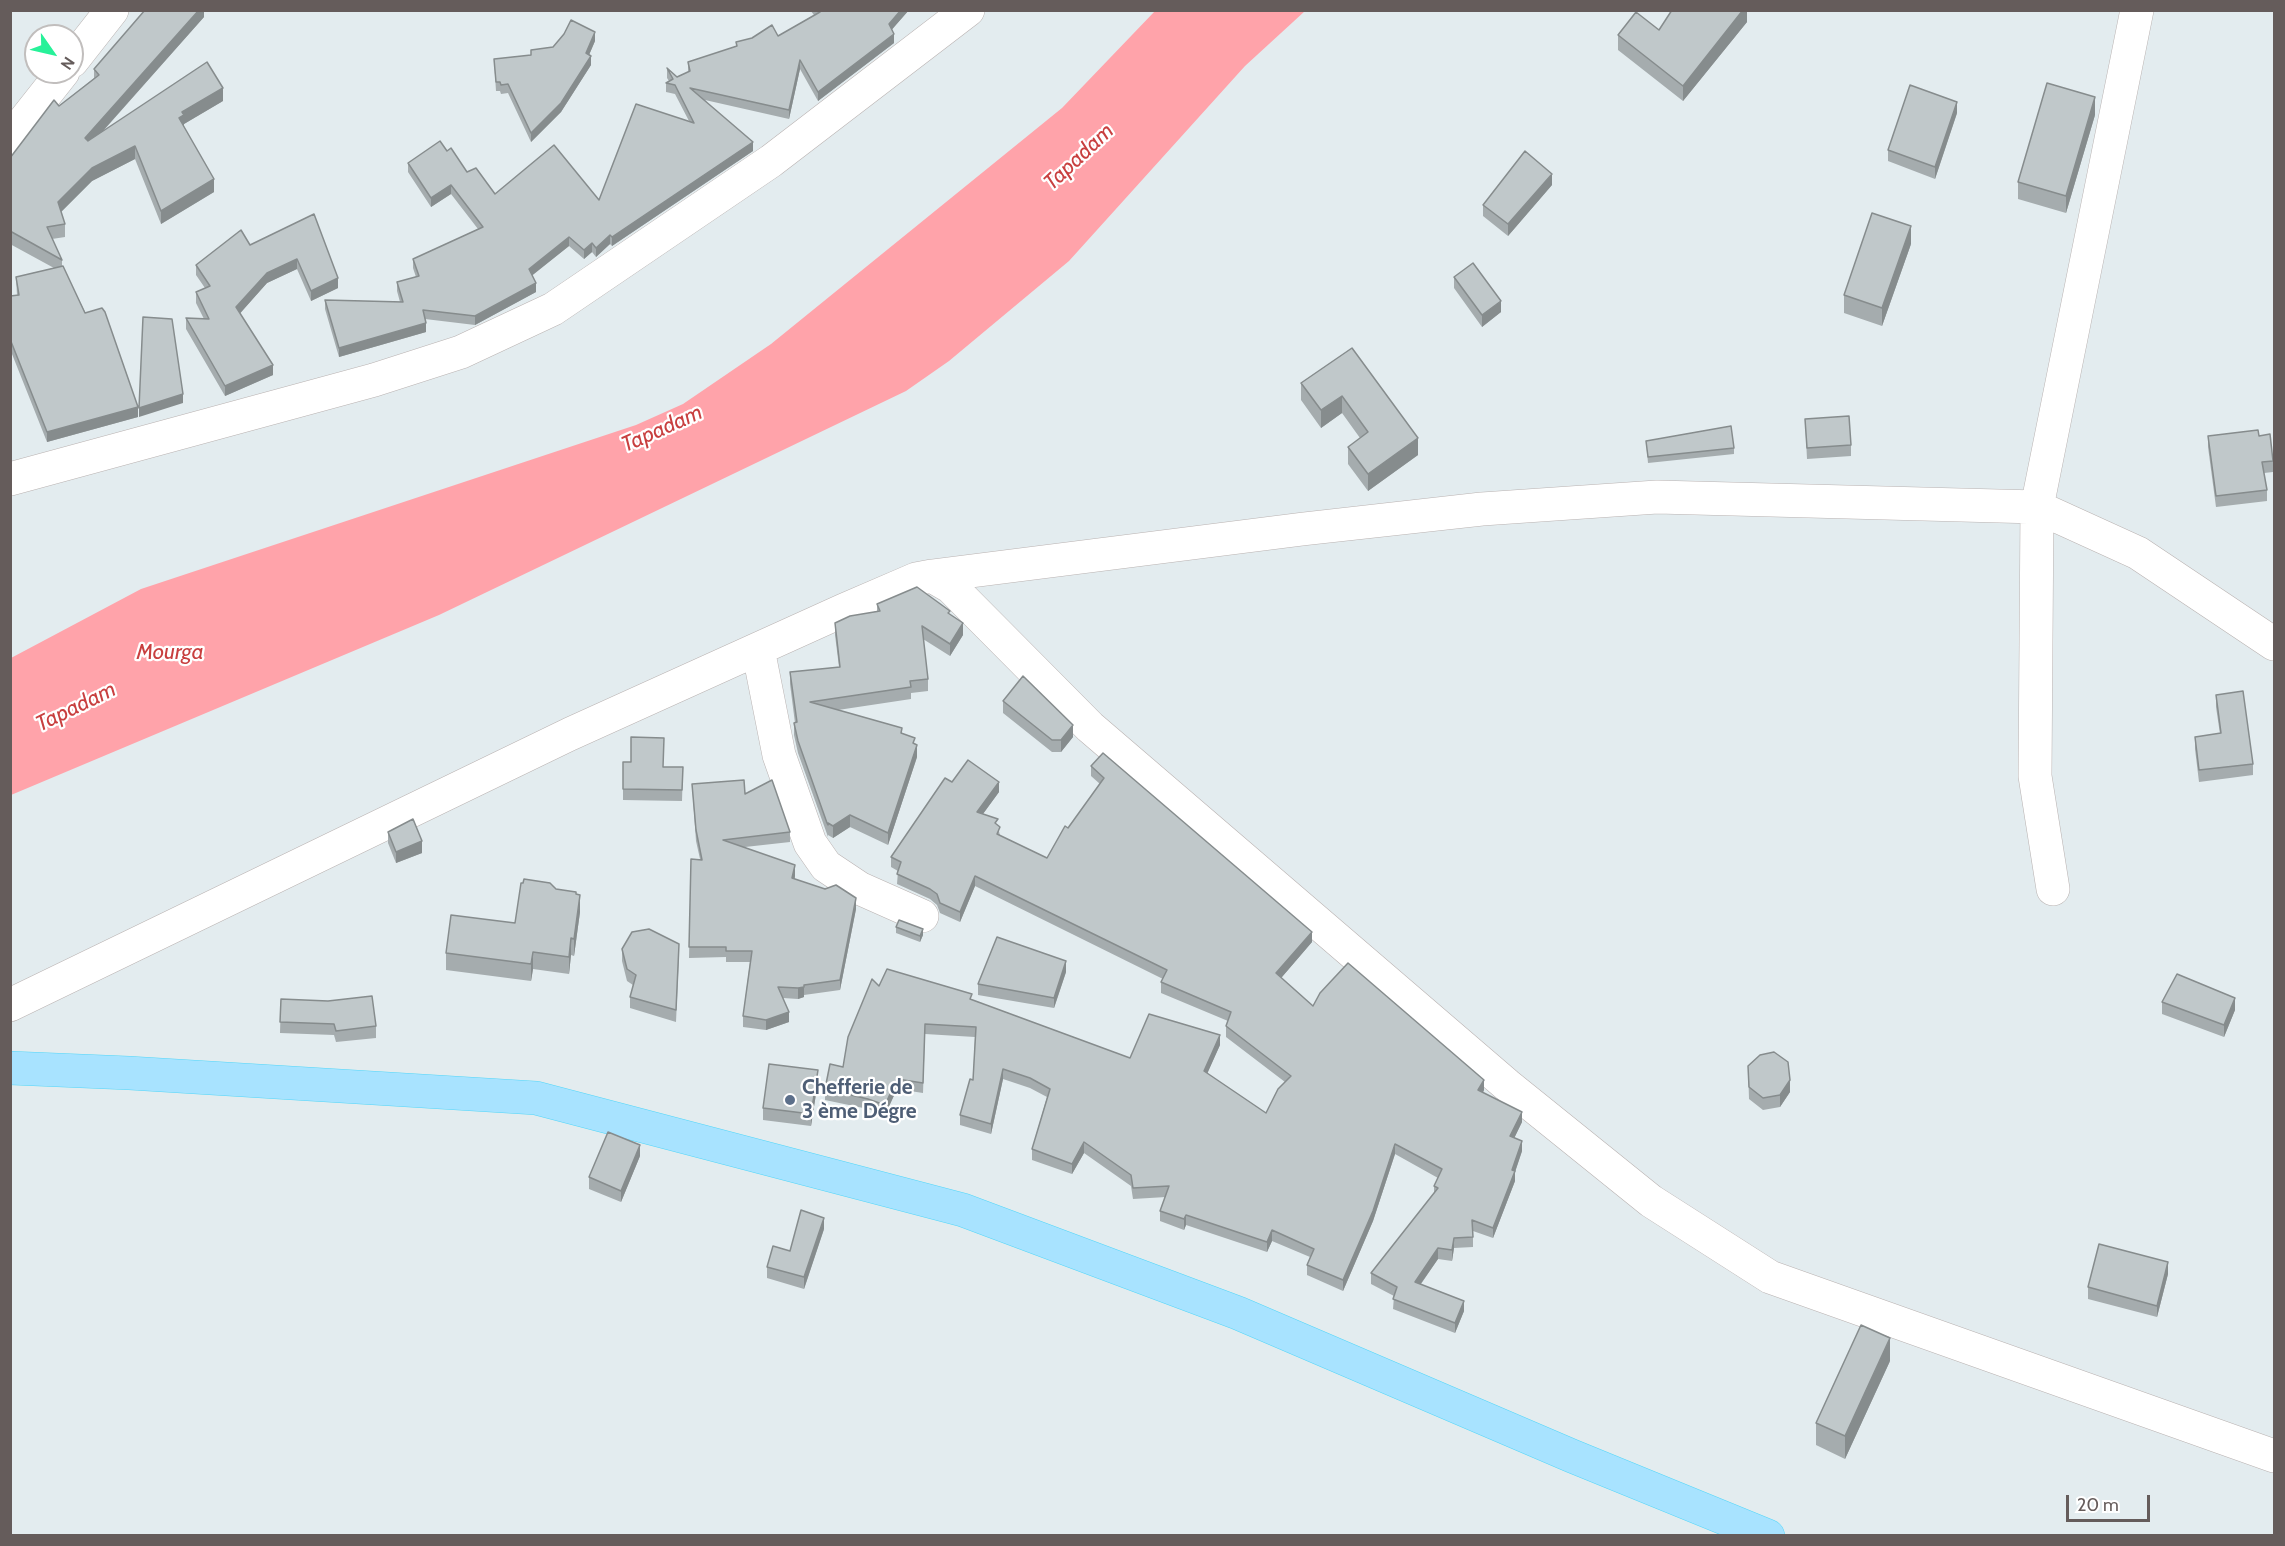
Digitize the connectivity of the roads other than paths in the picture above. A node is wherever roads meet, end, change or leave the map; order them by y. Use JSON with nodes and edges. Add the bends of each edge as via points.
{"nodes":[{"id":1,"x":112,"y":10,"type":"edge"},
{"id":2,"x":968,"y":10,"type":"edge"},
{"id":3,"x":2137,"y":10,"type":"edge"},
{"id":4,"x":84,"y":46,"type":"edge"},
{"id":5,"x":54,"y":84,"type":"edge"},
{"id":6,"x":10,"y":139,"type":"edge"},
{"id":7,"x":10,"y":479,"type":"edge"},
{"id":8,"x":2037,"y":507,"type":"junction"},
{"id":9,"x":932,"y":576,"type":"junction"},
{"id":10,"x":2274,"y":644,"type":"edge"},
{"id":11,"x":758,"y":649,"type":"junction"},
{"id":12,"x":2053,"y":889,"type":"dead end"},
{"id":13,"x":922,"y":916,"type":"dead end"},
{"id":14,"x":10,"y":1005,"type":"edge"},
{"id":15,"x":10,"y":1068,"type":"edge"},
{"id":16,"x":2274,"y":1456,"type":"edge"},
{"id":17,"x":1768,"y":1536,"type":"edge"}],
"edges":[{"from":1,"to":4,"type":"street"},
{"from":2,"to":7,"type":"street","via":[[771,161],[553,309],[461,352],[374,380]]},
{"from":3,"to":8,"type":"street"},
{"from":5,"to":6,"type":"street"},
{"from":8,"to":9,"type":"street","via":[[1657,497],[1482,509]]},
{"from":8,"to":10,"type":"street","via":[[2138,553]]},
{"from":8,"to":12,"type":"street","via":[[2035,776]]},
{"from":9,"to":11,"type":"street","via":[[916,579]]},
{"from":9,"to":16,"type":"street","via":[[951,587],[1090,727],[1507,1085],[1651,1201],[1770,1277]]},
{"from":11,"to":13,"type":"street","via":[[779,755],[810,843],[826,866],[859,888]]},
{"from":11,"to":14,"type":"street","via":[[570,734]]},
{"from":15,"to":17,"type":"main road","via":[[536,1098],[963,1210],[1238,1313]]}]}
